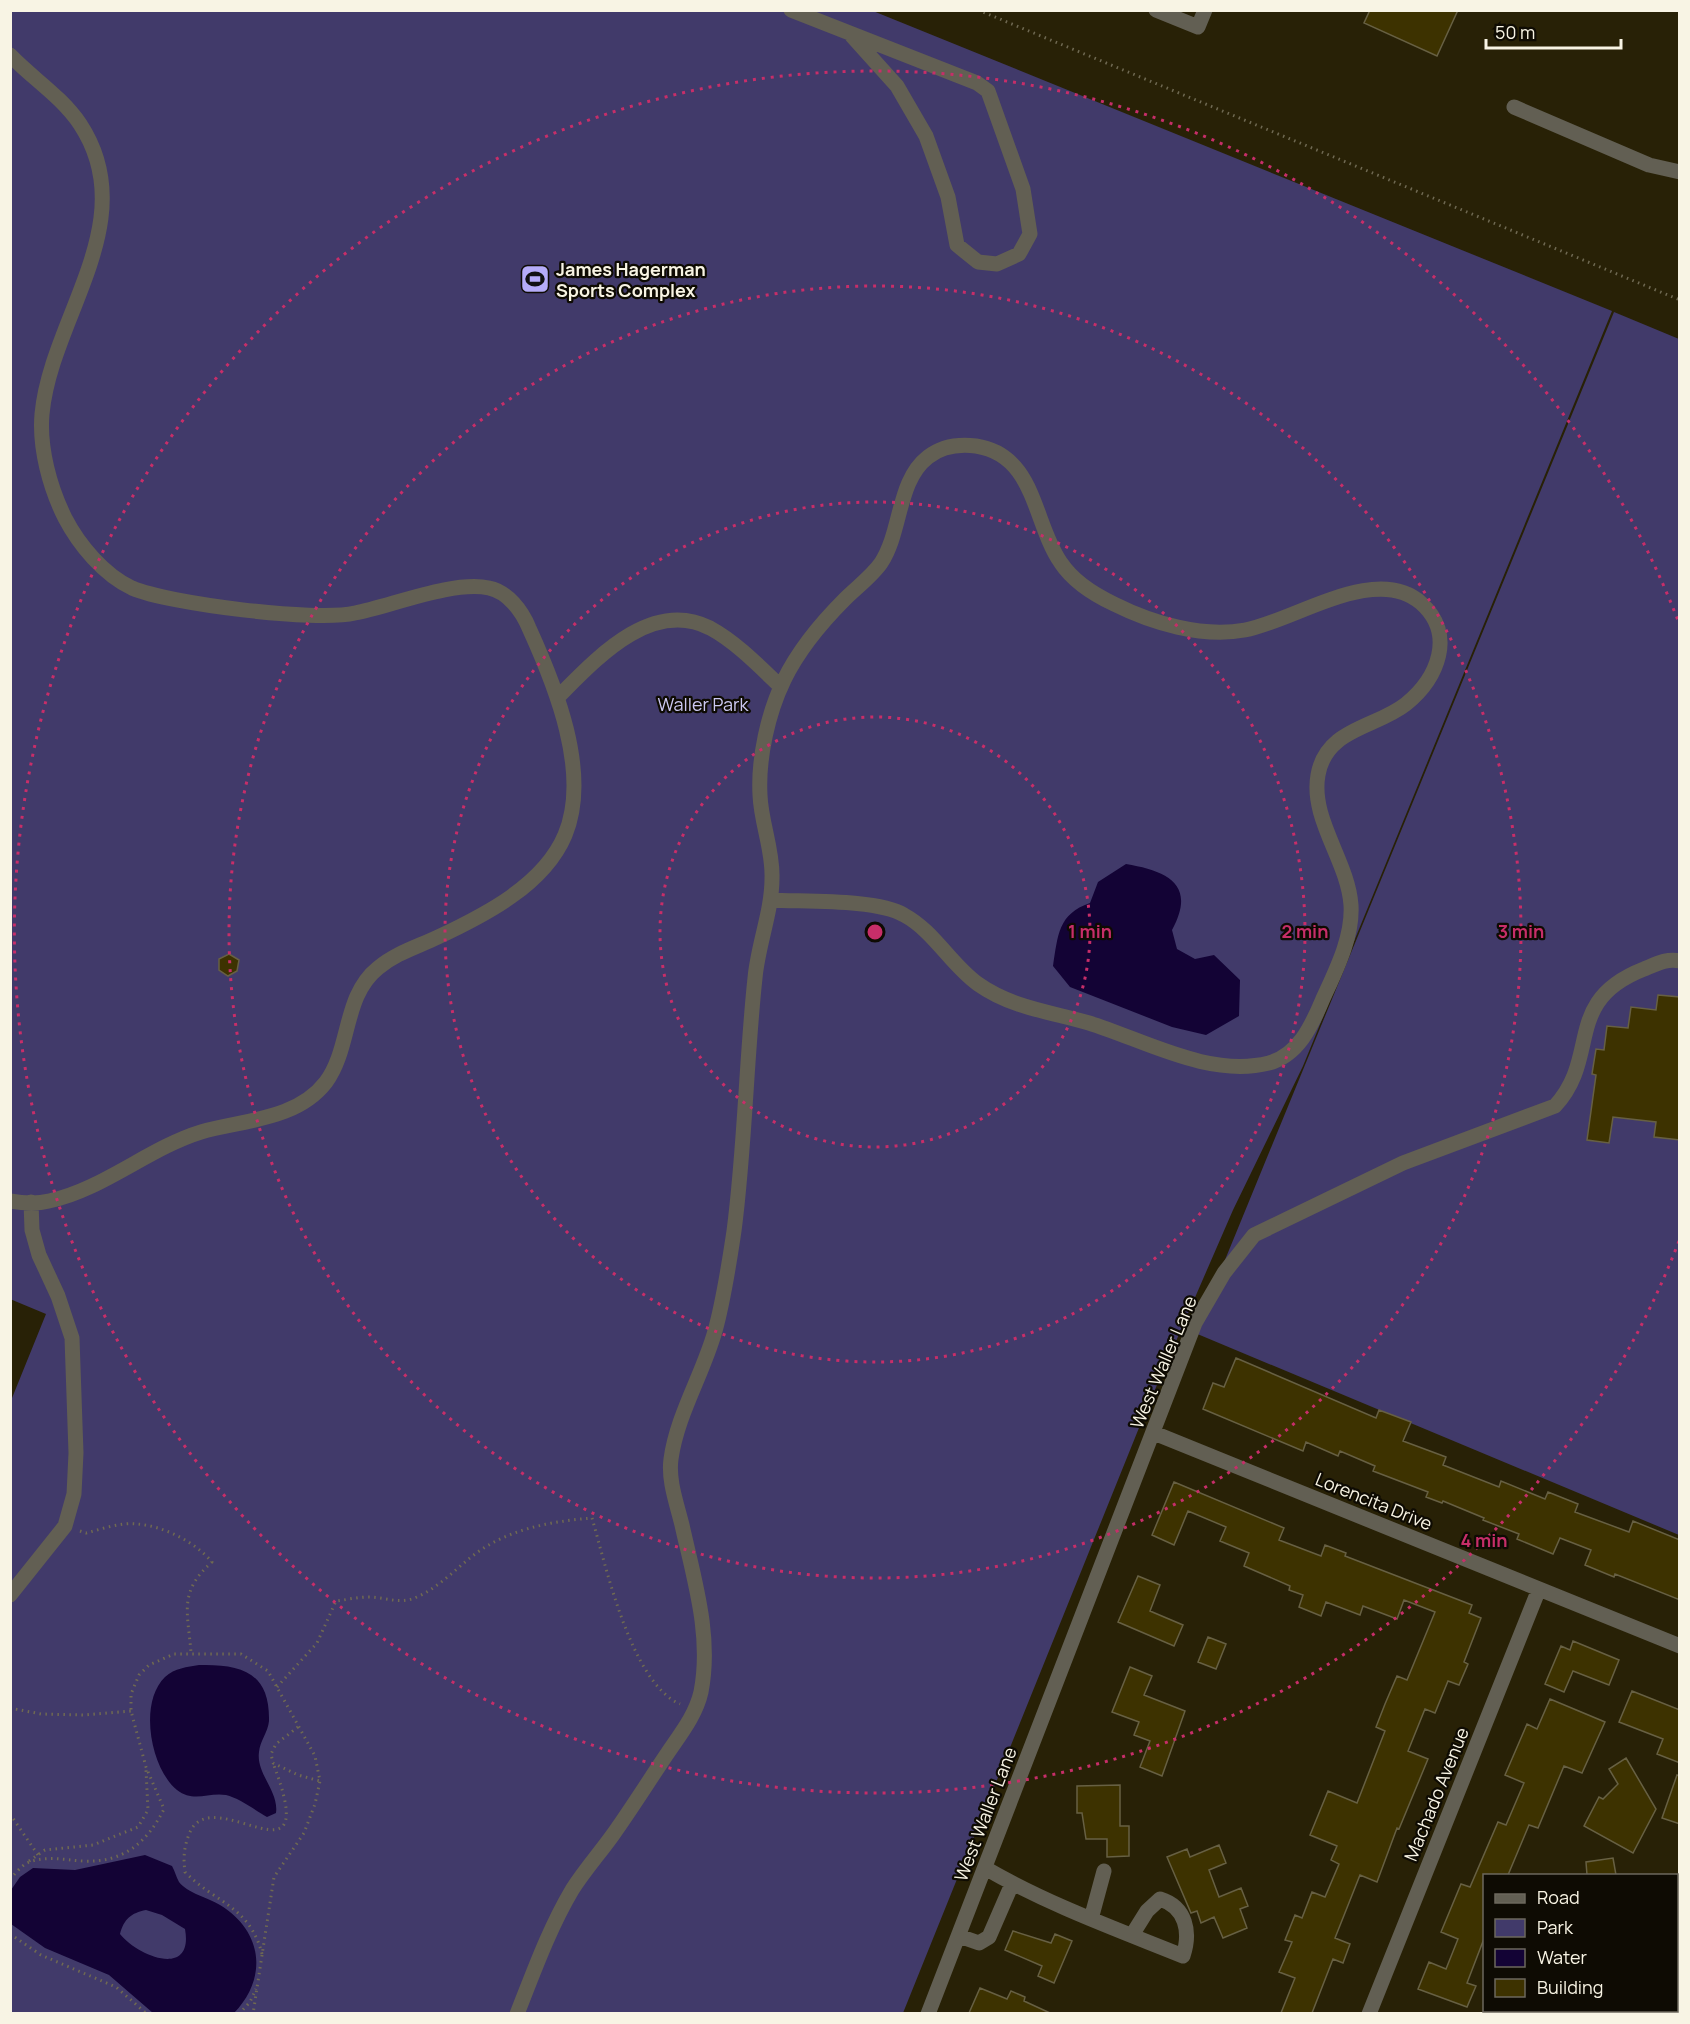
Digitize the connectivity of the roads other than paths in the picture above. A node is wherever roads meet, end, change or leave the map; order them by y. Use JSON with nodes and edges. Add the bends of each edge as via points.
{"nodes":[{"id":1,"x":791,"y":10,"type":"edge"},
{"id":2,"x":1156,"y":10,"type":"edge"},
{"id":3,"x":1204,"y":10,"type":"edge"},
{"id":4,"x":852,"y":36,"type":"junction"},
{"id":5,"x":10,"y":55,"type":"edge"},
{"id":6,"x":1514,"y":107,"type":"dead end"},
{"id":7,"x":1680,"y":172,"type":"edge"},
{"id":8,"x":781,"y":687,"type":"junction"},
{"id":9,"x":558,"y":697,"type":"junction"},
{"id":10,"x":771,"y":900,"type":"junction"},
{"id":11,"x":1680,"y":961,"type":"edge"},
{"id":12,"x":10,"y":1201,"type":"edge"},
{"id":13,"x":31,"y":1202,"type":"junction"},
{"id":14,"x":1154,"y":1433,"type":"junction"},
{"id":15,"x":1539,"y":1589,"type":"junction"},
{"id":16,"x":10,"y":1595,"type":"edge"},
{"id":17,"x":1680,"y":1646,"type":"edge"},
{"id":18,"x":985,"y":1868,"type":"junction"},
{"id":19,"x":1104,"y":1871,"type":"dead end"},
{"id":20,"x":1012,"y":1884,"type":"junction"},
{"id":21,"x":1091,"y":1919,"type":"junction"},
{"id":22,"x":1132,"y":1935,"type":"dead end"},
{"id":23,"x":959,"y":1936,"type":"junction"},
{"id":24,"x":517,"y":2013,"type":"edge"},
{"id":25,"x":928,"y":2013,"type":"edge"},
{"id":26,"x":1369,"y":2013,"type":"edge"}],
"edges":[{"from":1,"to":4,"type":"street"},
{"from":2,"to":3,"type":"street","via":[[1197,27]]},
{"from":4,"to":4,"type":"street","via":[[897,86],[926,136],[948,197],[957,245],[978,262],[997,264],[1019,254],[1030,234],[1023,189],[987,91],[977,83]]},
{"from":5,"to":9,"type":"street","via":[[62,101],[82,127],[100,173],[101,225],[97,244],[48,385],[42,415],[52,488],[81,545],[103,568],[131,588],[187,601],[319,616],[349,615],[430,592],[488,587],[520,611]]},
{"from":6,"to":7,"type":"street","via":[[1649,165]]},
{"from":8,"to":9,"type":"street","via":[[710,628],[686,620],[666,620],[645,626],[615,645]]},
{"from":8,"to":10,"type":"street","via":[[770,717],[760,796],[770,845]]},
{"from":8,"to":10,"type":"street","via":[[817,628],[880,565],[899,523],[909,482],[919,465],[933,452],[949,446],[973,445],[1011,463],[1027,481],[1058,561],[1082,584],[1119,607],[1156,622],[1236,632],[1380,588],[1407,594],[1424,605],[1439,626],[1442,648],[1420,691],[1390,715],[1346,734],[1322,760],[1316,782],[1319,800],[1352,913],[1341,958],[1312,1024],[1297,1046],[1267,1063],[1243,1065],[1167,1053],[1107,1029],[1008,1001],[966,975],[900,911]]},
{"from":9,"to":13,"type":"street","via":[[574,775],[573,808],[565,835],[550,861],[532,880],[479,916],[394,956],[371,973],[359,992],[336,1063],[324,1084],[289,1110],[197,1133],[87,1187],[50,1201]]},
{"from":10,"to":24,"type":"street","via":[[758,948],[747,1050],[743,1145],[727,1271],[715,1334],[677,1433],[669,1472],[702,1616],[702,1686],[696,1710],[577,1882],[550,1931]]},
{"from":11,"to":14,"type":"street","name":"West Waller Lane","via":[[1671,959],[1632,974],[1599,998],[1586,1023],[1579,1064],[1566,1094],[1555,1106],[1403,1163],[1254,1235],[1224,1273],[1195,1323]]},
{"from":12,"to":13,"type":"street"},
{"from":13,"to":16,"type":"street","via":[[32,1230],[39,1255],[72,1338],[74,1494],[65,1526]]},
{"from":14,"to":15,"type":"street","name":"Lorencita Drive"},
{"from":14,"to":18,"type":"street","name":"West Waller Lane"},
{"from":15,"to":17,"type":"street","name":"Lorencita Drive"},
{"from":15,"to":26,"type":"street","name":"Machado Avenue"},
{"from":18,"to":20,"type":"street"},
{"from":18,"to":23,"type":"street","name":"West Waller Lane"},
{"from":19,"to":21,"type":"street"},
{"from":20,"to":21,"type":"street"},
{"from":20,"to":23,"type":"street","via":[[989,1937],[979,1943]]},
{"from":21,"to":22,"type":"street"},
{"from":23,"to":25,"type":"street","name":"West Waller Lane"}]}
